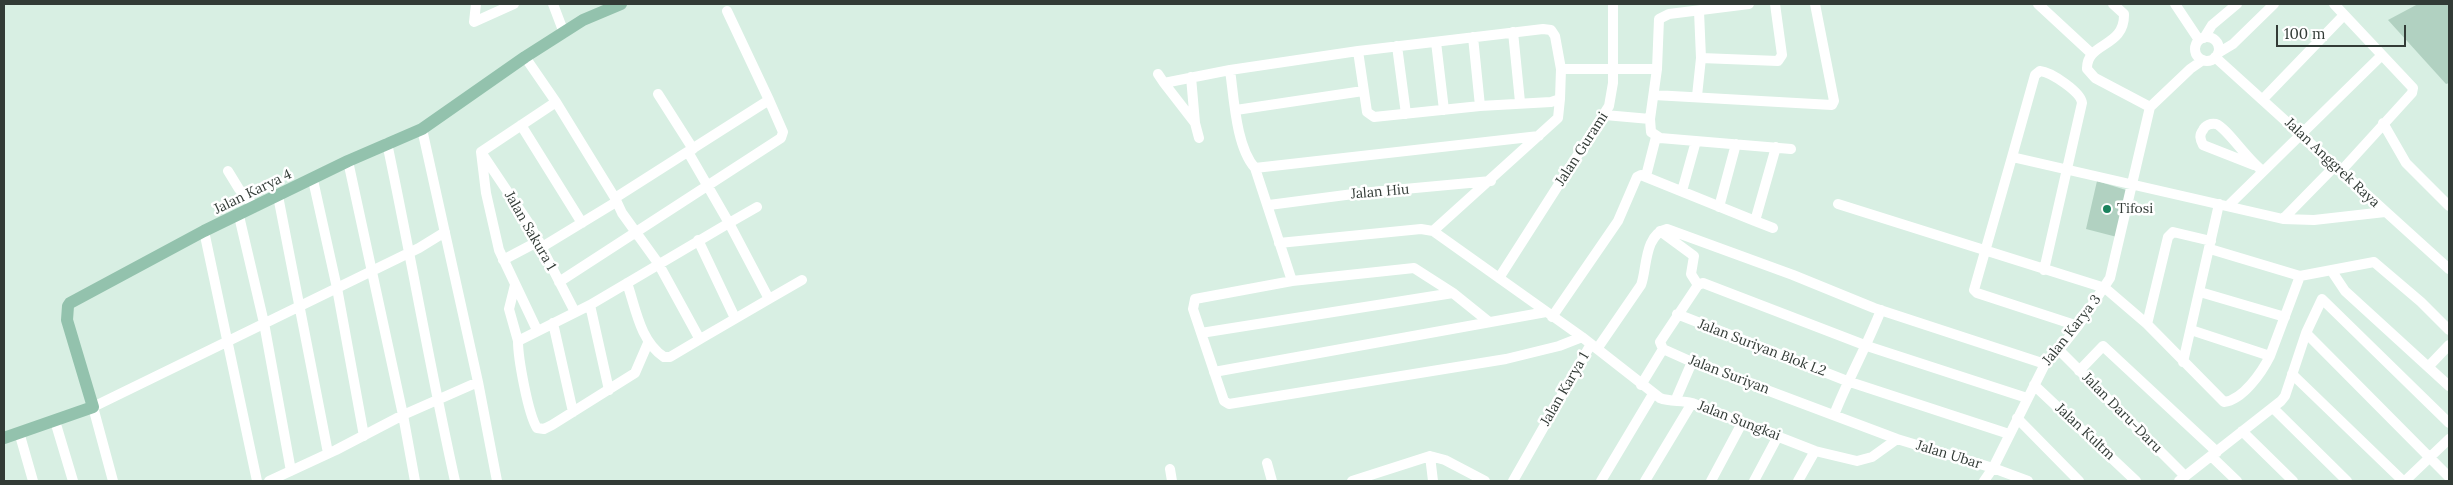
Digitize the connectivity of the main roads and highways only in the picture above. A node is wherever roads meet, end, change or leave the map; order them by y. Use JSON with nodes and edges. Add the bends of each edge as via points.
{"nodes":[{"id":1,"x":621,"y":4,"type":"edge"},
{"id":2,"x":4,"y":438,"type":"edge"}],
"edges":[{"from":1,"to":2,"type":"main road","name":"Jalan Karya 4","via":[[583,20],[422,130],[348,161],[204,231],[76,299],[68,306],[67,320],[93,407]]}]}
